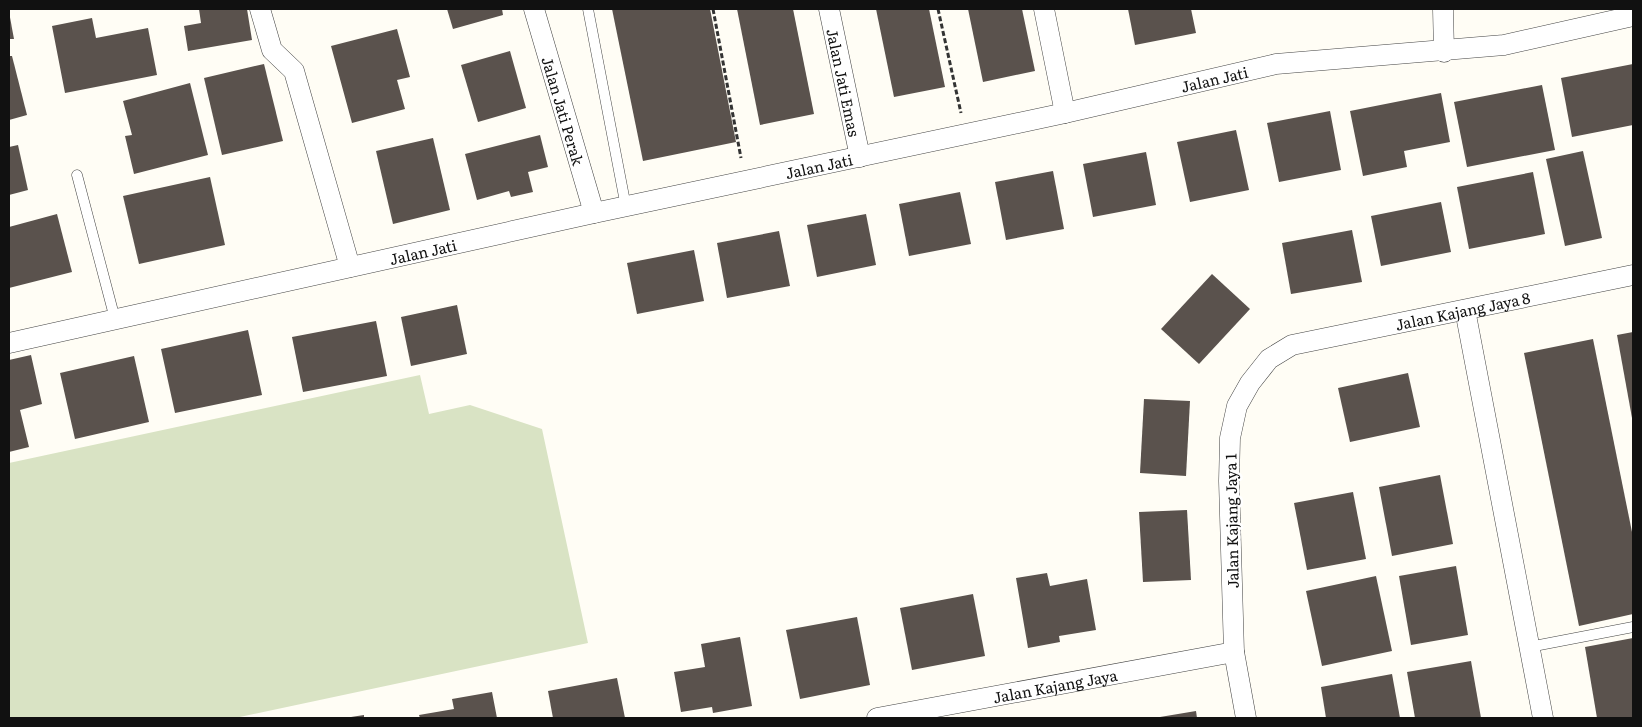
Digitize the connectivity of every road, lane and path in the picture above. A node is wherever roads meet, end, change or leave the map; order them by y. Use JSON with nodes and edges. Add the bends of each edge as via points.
{"nodes":[{"id":1,"x":260,"y":9,"type":"edge"},
{"id":2,"x":534,"y":9,"type":"edge"},
{"id":3,"x":588,"y":9,"type":"edge"},
{"id":4,"x":713,"y":9,"type":"edge"},
{"id":5,"x":828,"y":9,"type":"edge"},
{"id":6,"x":938,"y":9,"type":"edge"},
{"id":7,"x":1044,"y":9,"type":"edge"},
{"id":8,"x":1443,"y":9,"type":"edge"},
{"id":9,"x":1633,"y":16,"type":"edge"},
{"id":10,"x":1444,"y":52,"type":"junction"},
{"id":11,"x":1065,"y":113,"type":"junction"},
{"id":12,"x":965,"y":134,"type":"junction"},
{"id":13,"x":860,"y":157,"type":"junction"},
{"id":14,"x":78,"y":175,"type":"dead end"},
{"id":15,"x":746,"y":181,"type":"junction"},
{"id":16,"x":626,"y":207,"type":"junction"},
{"id":17,"x":594,"y":213,"type":"junction"},
{"id":18,"x":350,"y":267,"type":"junction"},
{"id":19,"x":1633,"y":275,"type":"edge"},
{"id":20,"x":1465,"y":310,"type":"junction"},
{"id":21,"x":114,"y":319,"type":"junction"},
{"id":22,"x":9,"y":343,"type":"edge"},
{"id":23,"x":1292,"y":345,"type":"joint"},
{"id":24,"x":1633,"y":627,"type":"edge"},
{"id":25,"x":1529,"y":647,"type":"junction"},
{"id":26,"x":1234,"y":652,"type":"junction"},
{"id":27,"x":876,"y":718,"type":"edge"},
{"id":28,"x":1246,"y":718,"type":"edge"},
{"id":29,"x":1543,"y":718,"type":"edge"}],
"edges":[{"from":1,"to":18,"type":"street","via":[[272,50],[294,71]]},
{"from":2,"to":17,"type":"street","name":"Jalan Jati Perak"},
{"from":3,"to":16,"type":"lane"},
{"from":4,"to":15,"type":"path"},
{"from":5,"to":13,"type":"street","name":"Jalan Jati Emas"},
{"from":6,"to":12,"type":"path"},
{"from":7,"to":11,"type":"street"},
{"from":8,"to":10,"type":"street"},
{"from":9,"to":10,"type":"street","name":"Jalan Jati","via":[[1504,45]]},
{"from":10,"to":11,"type":"street","name":"Jalan Jati","via":[[1276,64]]},
{"from":11,"to":12,"type":"street","name":"Jalan Jati"},
{"from":12,"to":13,"type":"street","name":"Jalan Jati"},
{"from":13,"to":15,"type":"street","name":"Jalan Jati"},
{"from":14,"to":21,"type":"lane"},
{"from":15,"to":16,"type":"street","name":"Jalan Jati"},
{"from":16,"to":17,"type":"street","name":"Jalan Jati"},
{"from":17,"to":18,"type":"street","name":"Jalan Jati"},
{"from":18,"to":21,"type":"street","name":"Jalan Jati"},
{"from":19,"to":20,"type":"street","name":"Jalan Kajang Jaya 8"},
{"from":20,"to":23,"type":"street","name":"Jalan Kajang Jaya 8"},
{"from":20,"to":25,"type":"street"},
{"from":21,"to":22,"type":"street","name":"Jalan Jati"},
{"from":23,"to":26,"type":"street","name":"Jalan Kajang Jaya 1","via":[[1270,359],[1250,383],[1237,406],[1230,438]]},
{"from":24,"to":25,"type":"lane"},
{"from":25,"to":29,"type":"street"},
{"from":26,"to":27,"type":"street","name":"Jalan Kajang Jaya"},
{"from":26,"to":28,"type":"street","name":"Jalan Kajang Jaya 1"}]}
